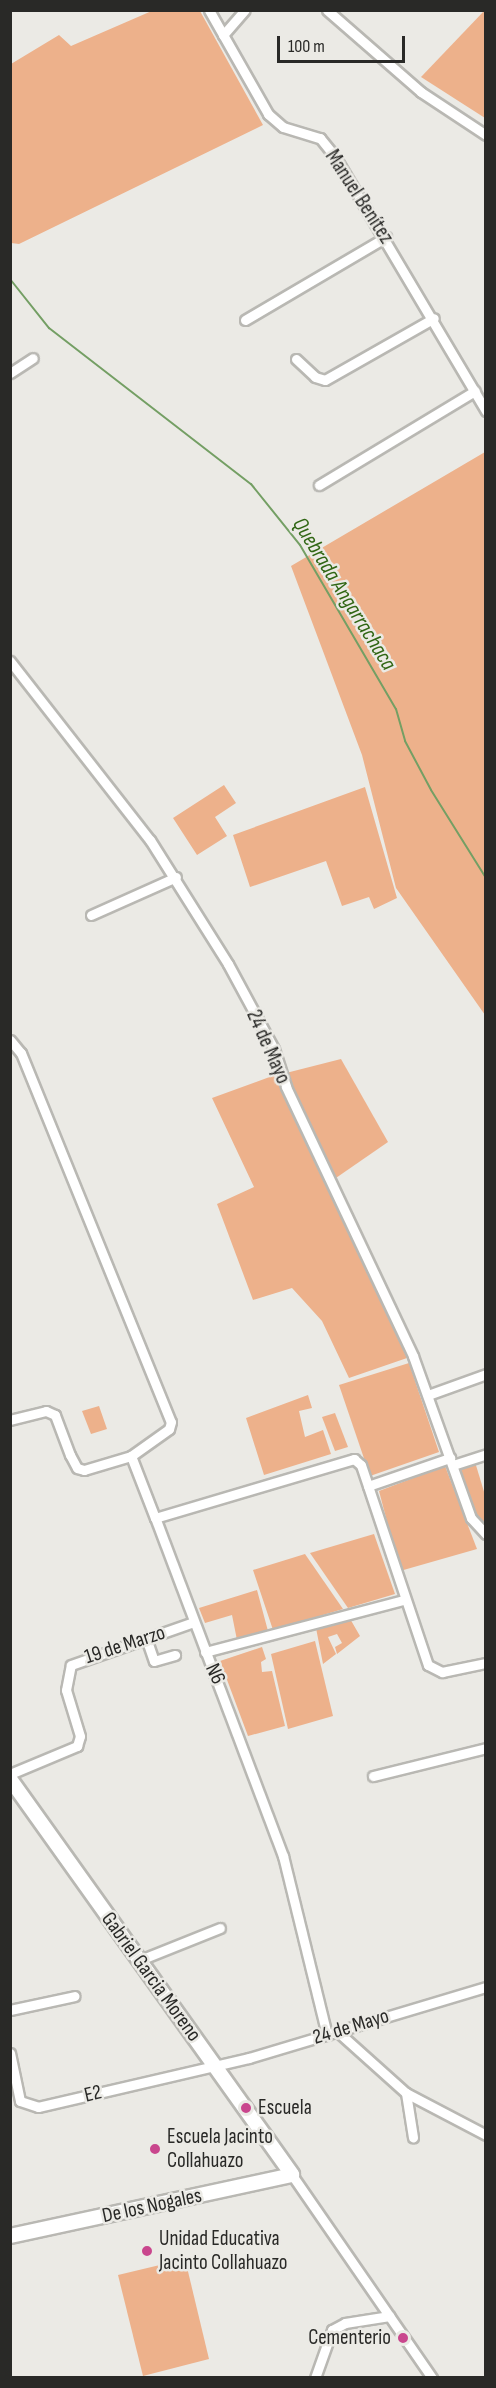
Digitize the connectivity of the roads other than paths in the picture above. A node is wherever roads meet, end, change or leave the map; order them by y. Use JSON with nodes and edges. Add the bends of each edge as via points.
{"nodes":[{"id":1,"x":209,"y":10,"type":"edge"},
{"id":2,"x":245,"y":10,"type":"edge"},
{"id":3,"x":327,"y":10,"type":"edge"},
{"id":4,"x":223,"y":36,"type":"junction"},
{"id":5,"x":486,"y":135,"type":"edge"},
{"id":6,"x":386,"y":237,"type":"junction"},
{"id":7,"x":434,"y":318,"type":"junction"},
{"id":8,"x":245,"y":320,"type":"dead end"},
{"id":9,"x":33,"y":358,"type":"dead end"},
{"id":10,"x":296,"y":359,"type":"dead end"},
{"id":11,"x":10,"y":373,"type":"edge"},
{"id":12,"x":475,"y":391,"type":"junction"},
{"id":13,"x":486,"y":411,"type":"edge"},
{"id":14,"x":319,"y":485,"type":"dead end"},
{"id":15,"x":10,"y":661,"type":"edge"},
{"id":16,"x":21,"y":676,"type":"junction"},
{"id":17,"x":10,"y":680,"type":"edge"},
{"id":18,"x":176,"y":877,"type":"junction"},
{"id":19,"x":91,"y":915,"type":"dead end"},
{"id":20,"x":10,"y":1040,"type":"edge"},
{"id":21,"x":486,"y":1374,"type":"edge"},
{"id":22,"x":428,"y":1395,"type":"junction"},
{"id":23,"x":10,"y":1420,"type":"edge"},
{"id":24,"x":486,"y":1454,"type":"edge"},
{"id":25,"x":131,"y":1456,"type":"junction"},
{"id":26,"x":453,"y":1465,"type":"junction"},
{"id":27,"x":368,"y":1486,"type":"junction"},
{"id":28,"x":155,"y":1518,"type":"junction"},
{"id":29,"x":486,"y":1534,"type":"edge"},
{"id":30,"x":403,"y":1600,"type":"junction"},
{"id":31,"x":194,"y":1622,"type":"junction"},
{"id":32,"x":146,"y":1638,"type":"junction"},
{"id":33,"x":205,"y":1652,"type":"junction"},
{"id":34,"x":175,"y":1654,"type":"dead end"},
{"id":35,"x":485,"y":1662,"type":"edge"},
{"id":36,"x":486,"y":1748,"type":"edge"},
{"id":37,"x":373,"y":1776,"type":"dead end"},
{"id":38,"x":11,"y":1780,"type":"edge"},
{"id":39,"x":220,"y":1928,"type":"dead end"},
{"id":40,"x":140,"y":1960,"type":"junction"},
{"id":41,"x":486,"y":1987,"type":"edge"},
{"id":42,"x":75,"y":1996,"type":"dead end"},
{"id":43,"x":10,"y":2010,"type":"edge"},
{"id":44,"x":338,"y":2032,"type":"junction"},
{"id":45,"x":327,"y":2035,"type":"junction"},
{"id":46,"x":10,"y":2053,"type":"edge"},
{"id":47,"x":216,"y":2066,"type":"junction"},
{"id":48,"x":406,"y":2092,"type":"junction"},
{"id":49,"x":486,"y":2135,"type":"edge"},
{"id":50,"x":413,"y":2137,"type":"dead end"},
{"id":51,"x":293,"y":2176,"type":"junction"},
{"id":52,"x":10,"y":2236,"type":"edge"},
{"id":53,"x":389,"y":2316,"type":"junction"},
{"id":54,"x":315,"y":2378,"type":"edge"},
{"id":55,"x":432,"y":2378,"type":"edge"}],
"edges":[{"from":1,"to":4,"type":"street","name":"Manuel Benítez"},
{"from":2,"to":4,"type":"street"},
{"from":3,"to":5,"type":"street","via":[[421,92]]},
{"from":4,"to":6,"type":"street","name":"Manuel Benítez","via":[[268,114],[283,127],[320,138]]},
{"from":6,"to":7,"type":"street","name":"Manuel Benítez"},
{"from":6,"to":8,"type":"street"},
{"from":7,"to":10,"type":"street","via":[[325,380],[315,377]]},
{"from":7,"to":12,"type":"street","name":"Manuel Benítez"},
{"from":9,"to":11,"type":"street"},
{"from":12,"to":13,"type":"street","name":"Manuel Benítez"},
{"from":12,"to":14,"type":"street"},
{"from":15,"to":16,"type":"street","name":"24 de Mayo"},
{"from":16,"to":17,"type":"street"},
{"from":16,"to":18,"type":"street","name":"24 de Mayo"},
{"from":18,"to":19,"type":"street"},
{"from":18,"to":22,"type":"street","name":"24 de Mayo","via":[[274,1049],[286,1087]]},
{"from":20,"to":25,"type":"street","via":[[21,1053],[171,1422],[169,1429]]},
{"from":21,"to":22,"type":"street"},
{"from":22,"to":26,"type":"street","name":"24 de Mayo"},
{"from":23,"to":25,"type":"street","via":[[46,1411],[55,1415],[77,1468],[84,1470]]},
{"from":24,"to":26,"type":"street"},
{"from":25,"to":28,"type":"street","name":"N6"},
{"from":26,"to":27,"type":"street"},
{"from":26,"to":29,"type":"street","name":"24 de Mayo","via":[[473,1523]]},
{"from":27,"to":28,"type":"street","via":[[357,1460],[341,1459]]},
{"from":27,"to":30,"type":"street"},
{"from":28,"to":31,"type":"street","name":"N6"},
{"from":30,"to":33,"type":"street"},
{"from":30,"to":35,"type":"street","via":[[432,1669],[442,1672]]},
{"from":31,"to":32,"type":"street","name":"19 de Marzo"},
{"from":31,"to":33,"type":"street","name":"N6"},
{"from":32,"to":34,"type":"street","via":[[154,1661]]},
{"from":32,"to":38,"type":"street","name":"19 de Marzo","via":[[71,1665],[66,1690],[80,1736],[78,1746]]},
{"from":33,"to":45,"type":"street","name":"N6","via":[[283,1856]]},
{"from":36,"to":37,"type":"street"},
{"from":38,"to":40,"type":"street","name":"Gabriel Garcia Moreno"},
{"from":39,"to":40,"type":"street"},
{"from":40,"to":47,"type":"street","name":"Gabriel Garcia Moreno"},
{"from":41,"to":44,"type":"street","name":"24 de Mayo"},
{"from":42,"to":43,"type":"street"},
{"from":44,"to":45,"type":"street","name":"24 de Mayo"},
{"from":44,"to":48,"type":"street"},
{"from":45,"to":47,"type":"street","name":"24 de Mayo"},
{"from":46,"to":47,"type":"street","name":"E2","via":[[18,2097],[29,2107]]},
{"from":47,"to":51,"type":"street","name":"Gabriel Garcia Moreno"},
{"from":48,"to":49,"type":"street"},
{"from":48,"to":50,"type":"street"},
{"from":51,"to":52,"type":"street","name":"De los Nogales"},
{"from":51,"to":53,"type":"street","name":"Gabriel Garcia Moreno"},
{"from":53,"to":54,"type":"street","via":[[345,2323],[332,2330]]},
{"from":53,"to":55,"type":"street","name":"Gabriel Garcia Moreno"}]}
